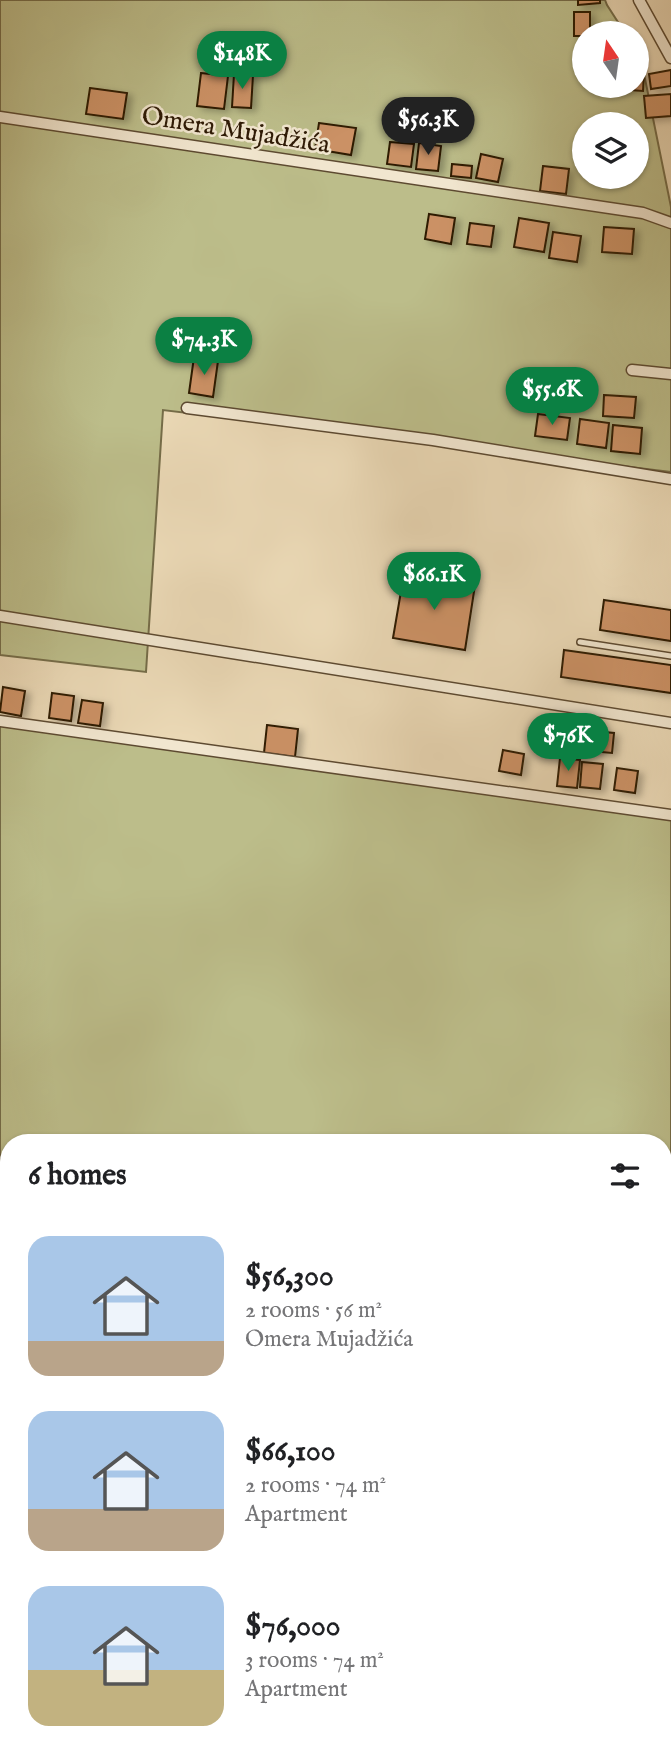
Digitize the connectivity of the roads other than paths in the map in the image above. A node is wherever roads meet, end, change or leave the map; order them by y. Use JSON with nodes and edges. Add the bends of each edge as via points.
{"nodes":[{"id":1,"x":639,"y":0,"type":"edge"},
{"id":2,"x":671,"y":58,"type":"edge"},
{"id":3,"x":0,"y":117,"type":"edge"},
{"id":4,"x":671,"y":223,"type":"edge"},
{"id":5,"x":632,"y":370,"type":"dead end"},
{"id":6,"x":671,"y":374,"type":"edge"},
{"id":7,"x":187,"y":408,"type":"dead end"},
{"id":8,"x":671,"y":479,"type":"edge"},
{"id":9,"x":0,"y":615,"type":"edge"},
{"id":10,"x":580,"y":642,"type":"dead end"},
{"id":11,"x":671,"y":656,"type":"edge"},
{"id":12,"x":0,"y":721,"type":"edge"},
{"id":13,"x":671,"y":723,"type":"edge"},
{"id":14,"x":671,"y":815,"type":"edge"}],
"edges":[{"from":1,"to":2,"type":"street"},
{"from":3,"to":4,"type":"street","name":"Omera Mujadžića","via":[[643,213]]},
{"from":5,"to":6,"type":"street"},
{"from":7,"to":8,"type":"street","via":[[433,440]]},
{"from":9,"to":13,"type":"street"},
{"from":10,"to":11,"type":"lane"},
{"from":12,"to":14,"type":"street"}]}
